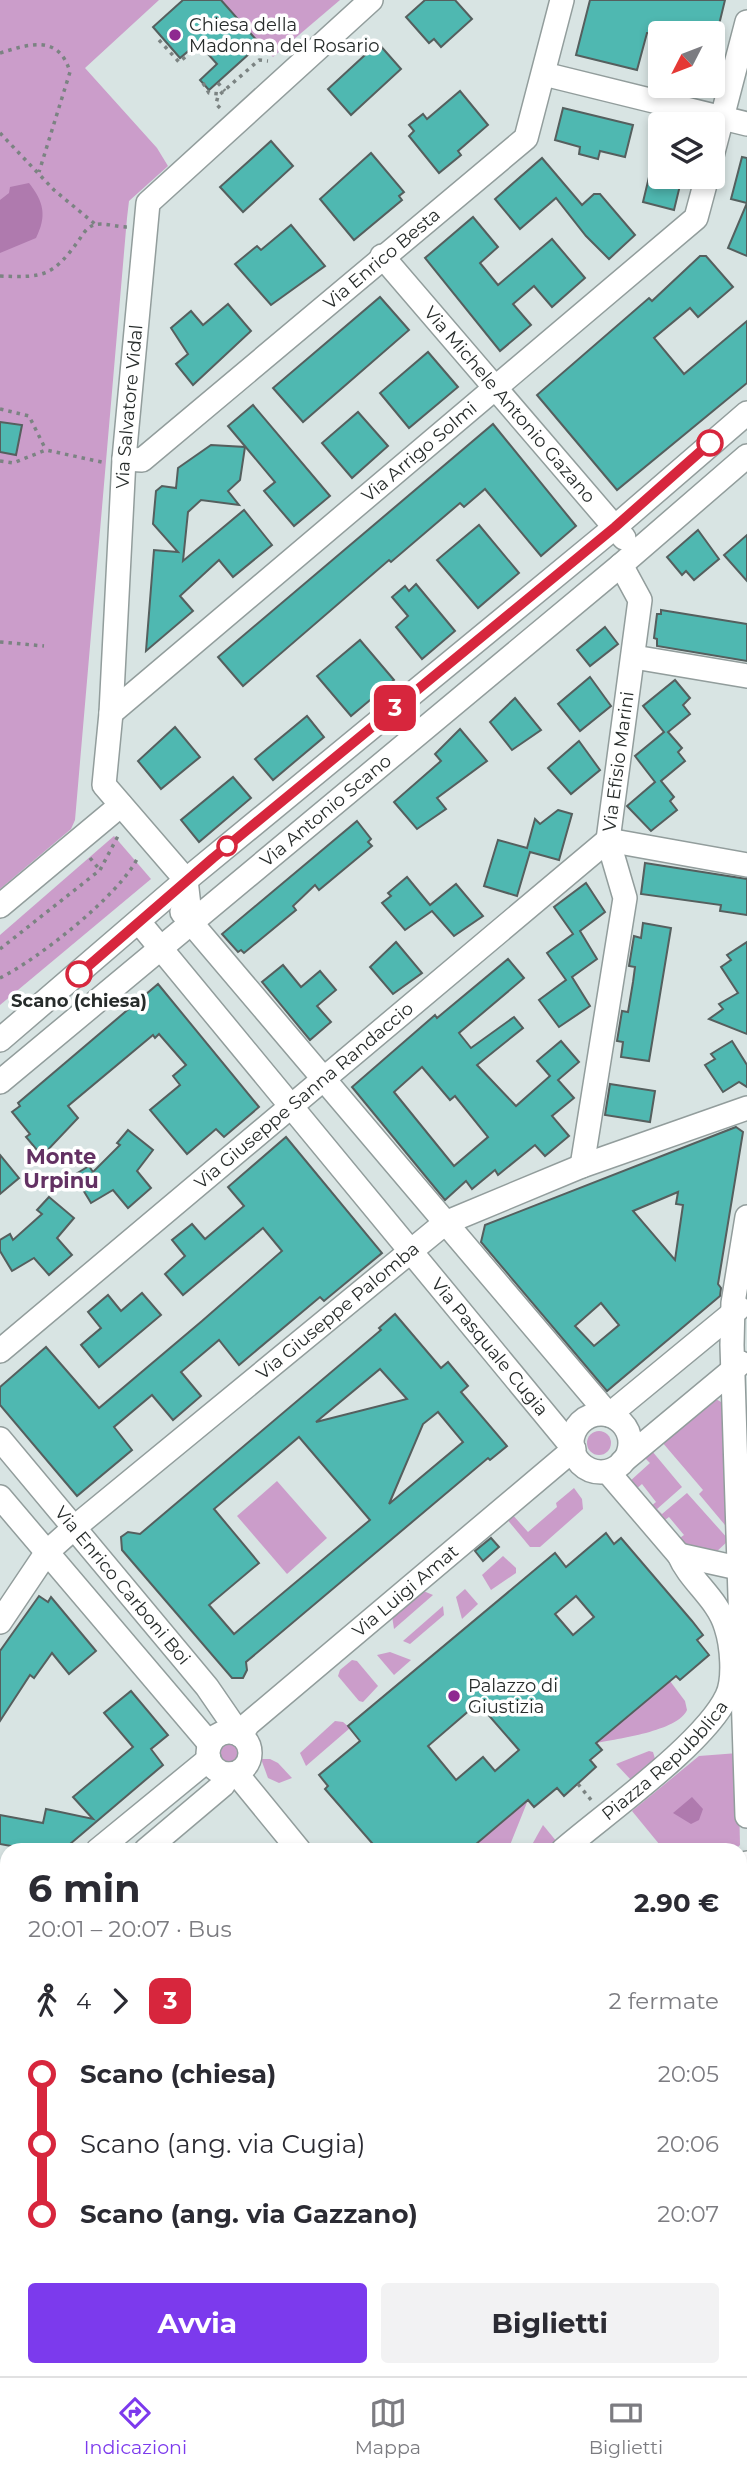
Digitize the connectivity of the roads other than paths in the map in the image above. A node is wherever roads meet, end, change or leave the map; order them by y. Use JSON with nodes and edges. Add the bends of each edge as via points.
{"nodes":[{"id":1,"x":371,"y":0,"type":"edge"},
{"id":2,"x":562,"y":0,"type":"edge"},
{"id":3,"x":747,"y":22,"type":"edge"},
{"id":4,"x":544,"y":74,"type":"junction"},
{"id":5,"x":702,"y":112,"type":"edge"},
{"id":6,"x":724,"y":112,"type":"edge"},
{"id":7,"x":725,"y":118,"type":"edge"},
{"id":8,"x":747,"y":124,"type":"edge"},
{"id":9,"x":704,"y":189,"type":"edge"},
{"id":10,"x":382,"y":256,"type":"junction"},
{"id":11,"x":495,"y":388,"type":"junction"},
{"id":12,"x":747,"y":414,"type":"edge"},
{"id":13,"x":747,"y":456,"type":"edge"},
{"id":14,"x":118,"y":462,"type":"junction"},
{"id":15,"x":615,"y":527,"type":"junction"},
{"id":16,"x":628,"y":559,"type":"junction"},
{"id":17,"x":634,"y":657,"type":"junction"},
{"id":18,"x":747,"y":676,"type":"edge"},
{"id":19,"x":111,"y":713,"type":"junction"},
{"id":20,"x":121,"y":805,"type":"junction"},
{"id":21,"x":608,"y":841,"type":"junction"},
{"id":22,"x":747,"y":865,"type":"edge"},
{"id":23,"x":186,"y":880,"type":"junction"},
{"id":24,"x":168,"y":896,"type":"junction"},
{"id":25,"x":0,"y":906,"type":"edge"},
{"id":26,"x":139,"y":922,"type":"junction"},
{"id":27,"x":191,"y":923,"type":"junction"},
{"id":28,"x":161,"y":948,"type":"junction"},
{"id":29,"x":0,"y":1040,"type":"edge"},
{"id":30,"x":323,"y":1079,"type":"junction"},
{"id":31,"x":0,"y":1082,"type":"edge"},
{"id":32,"x":291,"y":1107,"type":"junction"},
{"id":33,"x":747,"y":1108,"type":"edge"},
{"id":34,"x":582,"y":1166,"type":"junction"},
{"id":35,"x":747,"y":1217,"type":"edge"},
{"id":36,"x":445,"y":1223,"type":"junction"},
{"id":37,"x":409,"y":1251,"type":"junction"},
{"id":38,"x":742,"y":1302,"type":"edge"},
{"id":39,"x":0,"y":1351,"type":"edge"},
{"id":40,"x":742,"y":1363,"type":"edge"},
{"id":41,"x":608,"y":1415,"type":"junction"},
{"id":42,"x":0,"y":1439,"type":"edge"},
{"id":43,"x":574,"y":1448,"type":"junction"},
{"id":44,"x":614,"y":1468,"type":"junction"},
{"id":45,"x":0,"y":1497,"type":"edge"},
{"id":46,"x":75,"y":1527,"type":"junction"},
{"id":47,"x":47,"y":1552,"type":"junction"},
{"id":48,"x":679,"y":1555,"type":"junction"},
{"id":49,"x":742,"y":1569,"type":"edge"},
{"id":50,"x":0,"y":1622,"type":"edge"},
{"id":51,"x":241,"y":1735,"type":"junction"},
{"id":52,"x":697,"y":1736,"type":"junction"},
{"id":53,"x":746,"y":1737,"type":"edge"},
{"id":54,"x":210,"y":1751,"type":"junction"},
{"id":55,"x":233,"y":1773,"type":"junction"},
{"id":56,"x":747,"y":1816,"type":"edge"},
{"id":57,"x":106,"y":1843,"type":"edge"},
{"id":58,"x":154,"y":1843,"type":"edge"},
{"id":59,"x":293,"y":1843,"type":"edge"},
{"id":60,"x":571,"y":1843,"type":"edge"}],
"edges":[{"from":1,"to":14,"type":"street","name":"Via Salvatore Vidal","via":[[148,203]]},
{"from":2,"to":4,"type":"street","name":"Via Enrico Besta"},
{"from":3,"to":6,"type":"street"},
{"from":4,"to":5,"type":"street"},
{"from":4,"to":10,"type":"street","name":"Via Enrico Besta","via":[[526,138]]},
{"from":7,"to":8,"type":"street"},
{"from":9,"to":11,"type":"street","name":"Via Arrigo Solmi","via":[[696,218]]},
{"from":10,"to":11,"type":"street","name":"Via Michele Antonio Gazano"},
{"from":10,"to":14,"type":"street","name":"Via Enrico Besta","via":[[142,460]]},
{"from":11,"to":15,"type":"street","name":"Via Michele Antonio Gazano"},
{"from":11,"to":19,"type":"street","name":"Via Arrigo Solmi"},
{"from":12,"to":15,"type":"street","name":"Via Antonio Scano"},
{"from":13,"to":16,"type":"street","name":"Via Antonio Scano"},
{"from":14,"to":19,"type":"street","name":"Via Salvatore Vidal"},
{"from":15,"to":16,"type":"street","name":"Via Michele Antonio Gazano"},
{"from":15,"to":23,"type":"street","name":"Via Antonio Scano"},
{"from":16,"to":17,"type":"street","name":"Via Efisio Marini","via":[[640,600]]},
{"from":16,"to":27,"type":"street","name":"Via Antonio Scano"},
{"from":17,"to":18,"type":"street"},
{"from":17,"to":21,"type":"street","name":"Via Efisio Marini"},
{"from":19,"to":20,"type":"street","name":"Via Salvatore Vidal","via":[[104,785]]},
{"from":20,"to":23,"type":"street","name":"Via Salvatore Vidal"},
{"from":20,"to":25,"type":"street"},
{"from":21,"to":22,"type":"street"},
{"from":21,"to":30,"type":"street","name":"Via Giuseppe Sanna Randaccio"},
{"from":21,"to":34,"type":"street","name":"Via Efisio Marini","via":[[625,898]]},
{"from":23,"to":24,"type":"street","name":"Via Antonio Scano"},
{"from":23,"to":27,"type":"street"},
{"from":24,"to":26,"type":"street","name":"Via Antonio Scano"},
{"from":24,"to":27,"type":"street"},
{"from":26,"to":28,"type":"street","name":"Via Pasquale Cugia"},
{"from":26,"to":29,"type":"street","name":"Via Antonio Scano"},
{"from":27,"to":28,"type":"street","name":"Via Antonio Scano"},
{"from":27,"to":30,"type":"street"},
{"from":28,"to":31,"type":"street","name":"Via Antonio Scano"},
{"from":28,"to":32,"type":"street","name":"Via Pasquale Cugia"},
{"from":30,"to":32,"type":"street","name":"Via Giuseppe Sanna Randaccio"},
{"from":30,"to":36,"type":"street"},
{"from":32,"to":37,"type":"street","name":"Via Pasquale Cugia"},
{"from":32,"to":39,"type":"street","name":"Via Giuseppe Sanna Randaccio"},
{"from":33,"to":34,"type":"street","name":"Via Giuseppe Palomba"},
{"from":34,"to":36,"type":"street","name":"Via Giuseppe Palomba"},
{"from":35,"to":38,"type":"street"},
{"from":36,"to":37,"type":"street","name":"Via Giuseppe Palomba"},
{"from":36,"to":41,"type":"street"},
{"from":37,"to":43,"type":"street","name":"Via Pasquale Cugia"},
{"from":37,"to":46,"type":"street","name":"Via Giuseppe Palomba"},
{"from":38,"to":40,"type":"street"},
{"from":38,"to":41,"type":"street","name":"Via Luigi Amat"},
{"from":40,"to":44,"type":"street"},
{"from":40,"to":49,"type":"street"},
{"from":41,"to":43,"type":"street","name":"Via Luigi Amat","via":[[595,1414],[582,1421],[575,1430]]},
{"from":41,"to":44,"type":"street","via":[[627,1429],[630,1441],[628,1453]]},
{"from":42,"to":46,"type":"street","name":"Via Enrico Carboni Boi"},
{"from":43,"to":44,"type":"street","via":[[585,1467]]},
{"from":43,"to":51,"type":"street","name":"Via Luigi Amat","via":[[248,1724]]},
{"from":44,"to":48,"type":"street"},
{"from":45,"to":47,"type":"street","name":"Via Enrico Carboni Boi"},
{"from":46,"to":47,"type":"street","name":"Via Giuseppe Palomba"},
{"from":46,"to":51,"type":"street","name":"Via Enrico Carboni Boi"},
{"from":47,"to":50,"type":"street","name":"Via Giuseppe Palomba"},
{"from":47,"to":54,"type":"street","name":"Via Enrico Carboni Boi"},
{"from":48,"to":49,"type":"street"},
{"from":48,"to":52,"type":"street","name":"Piazza Repubblica","via":[[720,1613],[729,1651],[731,1679],[726,1698]]},
{"from":49,"to":53,"type":"street"},
{"from":51,"to":54,"type":"street","via":[[220,1734]]},
{"from":51,"to":55,"type":"street","name":"Via Enrico Carboni Boi","via":[[250,1753],[246,1765]]},
{"from":52,"to":53,"type":"street","via":[[734,1732]]},
{"from":52,"to":60,"type":"street","name":"Piazza Repubblica"},
{"from":53,"to":56,"type":"street"},
{"from":54,"to":55,"type":"street","name":"Via Enrico Carboni Boi","via":[[217,1770]]},
{"from":54,"to":57,"type":"street"},
{"from":55,"to":58,"type":"street"},
{"from":55,"to":59,"type":"street","name":"Via Enrico Carboni Boi"}]}
